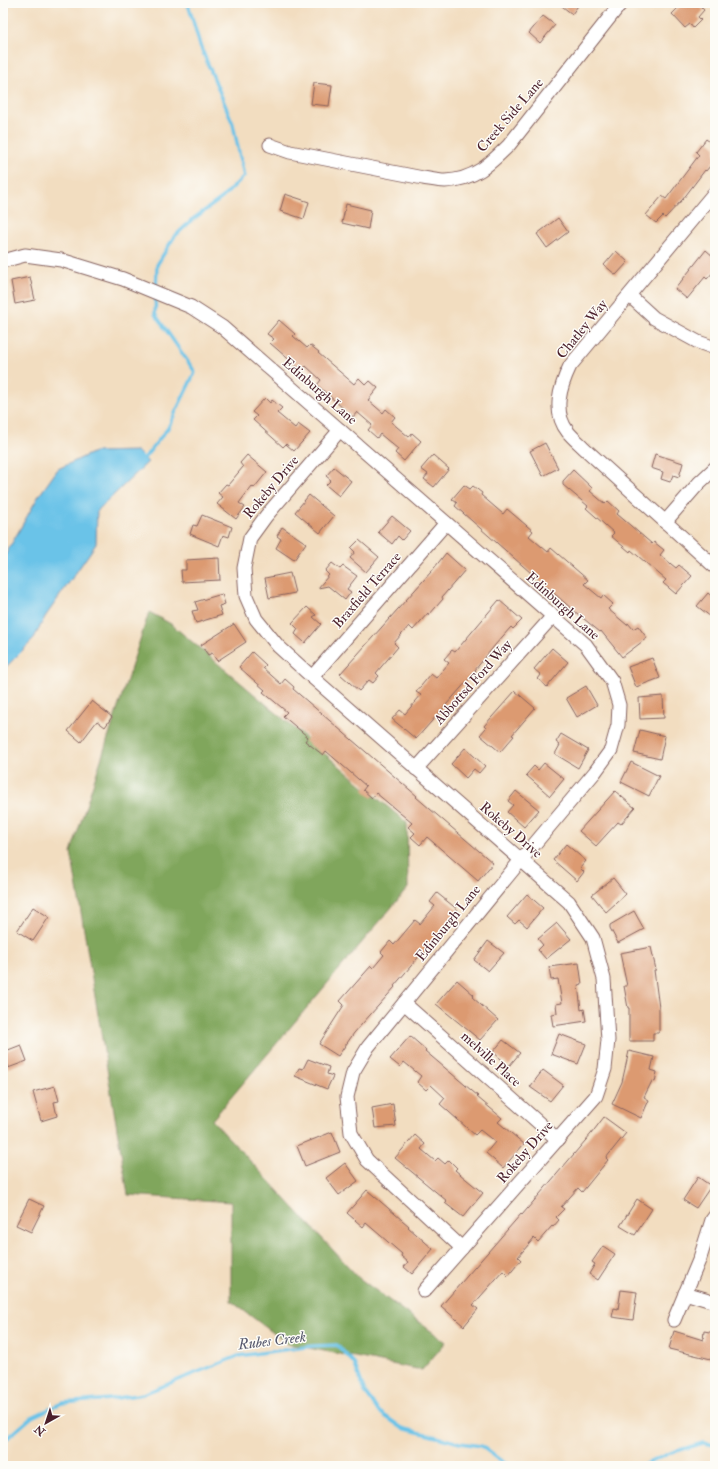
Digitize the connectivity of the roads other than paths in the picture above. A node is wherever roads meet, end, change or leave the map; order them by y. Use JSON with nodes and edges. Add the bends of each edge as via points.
{"nodes":[{"id":1,"x":621,"y":3,"type":"edge"},
{"id":2,"x":270,"y":145,"type":"dead end"},
{"id":3,"x":715,"y":192,"type":"edge"},
{"id":4,"x":3,"y":261,"type":"edge"},
{"id":5,"x":630,"y":296,"type":"junction"},
{"id":6,"x":715,"y":348,"type":"edge"},
{"id":7,"x":340,"y":430,"type":"junction"},
{"id":8,"x":715,"y":468,"type":"edge"},
{"id":9,"x":665,"y":522,"type":"junction"},
{"id":10,"x":446,"y":523,"type":"junction"},
{"id":11,"x":715,"y":567,"type":"edge"},
{"id":12,"x":553,"y":616,"type":"junction"},
{"id":13,"x":312,"y":677,"type":"junction"},
{"id":14,"x":416,"y":769,"type":"junction"},
{"id":15,"x":521,"y":860,"type":"junction"},
{"id":16,"x":404,"y":1003,"type":"junction"},
{"id":17,"x":558,"y":1140,"type":"junction"},
{"id":18,"x":715,"y":1216,"type":"edge"},
{"id":19,"x":462,"y":1248,"type":"junction"},
{"id":20,"x":424,"y":1292,"type":"dead end"},
{"id":21,"x":685,"y":1294,"type":"junction"},
{"id":22,"x":715,"y":1302,"type":"edge"},
{"id":23,"x":674,"y":1320,"type":"dead end"}],
"edges":[{"from":1,"to":2,"type":"street","name":"Creek Side Lane","via":[[509,145],[476,173],[445,181],[290,152]]},
{"from":3,"to":5,"type":"street","name":"Chatley Way"},
{"from":4,"to":7,"type":"street","name":"Edinburgh Lane","via":[[25,255],[61,260],[123,279],[191,307],[222,327]]},
{"from":5,"to":6,"type":"street","via":[[654,318],[698,342]]},
{"from":5,"to":9,"type":"street","name":"Chatley Way","via":[[570,366],[562,383],[559,398],[560,416],[568,431],[584,448]]},
{"from":7,"to":10,"type":"street","name":"Edinburgh Lane"},
{"from":7,"to":13,"type":"street","name":"Rokeby Drive","via":[[250,538],[244,568],[246,596],[256,619],[278,646]]},
{"from":8,"to":9,"type":"street","via":[[699,482]]},
{"from":9,"to":11,"type":"street","name":"Chatley Way"},
{"from":10,"to":12,"type":"street","name":"Edinburgh Lane"},
{"from":10,"to":13,"type":"street","name":"Braxfield Terrace"},
{"from":12,"to":14,"type":"street","name":"Abbottsd Ford Way"},
{"from":12,"to":15,"type":"street","name":"Edinburgh Lane","via":[[586,645],[612,681],[619,705],[618,725],[611,750],[596,772]]},
{"from":13,"to":14,"type":"street","name":"Rokeby Drive"},
{"from":14,"to":15,"type":"street","name":"Rokeby Drive"},
{"from":15,"to":16,"type":"street","name":"Edinburgh Lane"},
{"from":15,"to":17,"type":"street","name":"Rokeby Drive","via":[[569,902],[593,938],[604,979],[608,1040],[605,1069],[596,1096]]},
{"from":16,"to":17,"type":"street","name":"melville Place"},
{"from":16,"to":19,"type":"street","name":"Edinburgh Lane","via":[[368,1047],[353,1072],[347,1097],[351,1133],[367,1160]]},
{"from":17,"to":19,"type":"street","name":"Rokeby Drive"},
{"from":18,"to":21,"type":"street"},
{"from":19,"to":20,"type":"street","name":"Rokeby Drive"},
{"from":21,"to":22,"type":"street"},
{"from":21,"to":23,"type":"street"}]}
